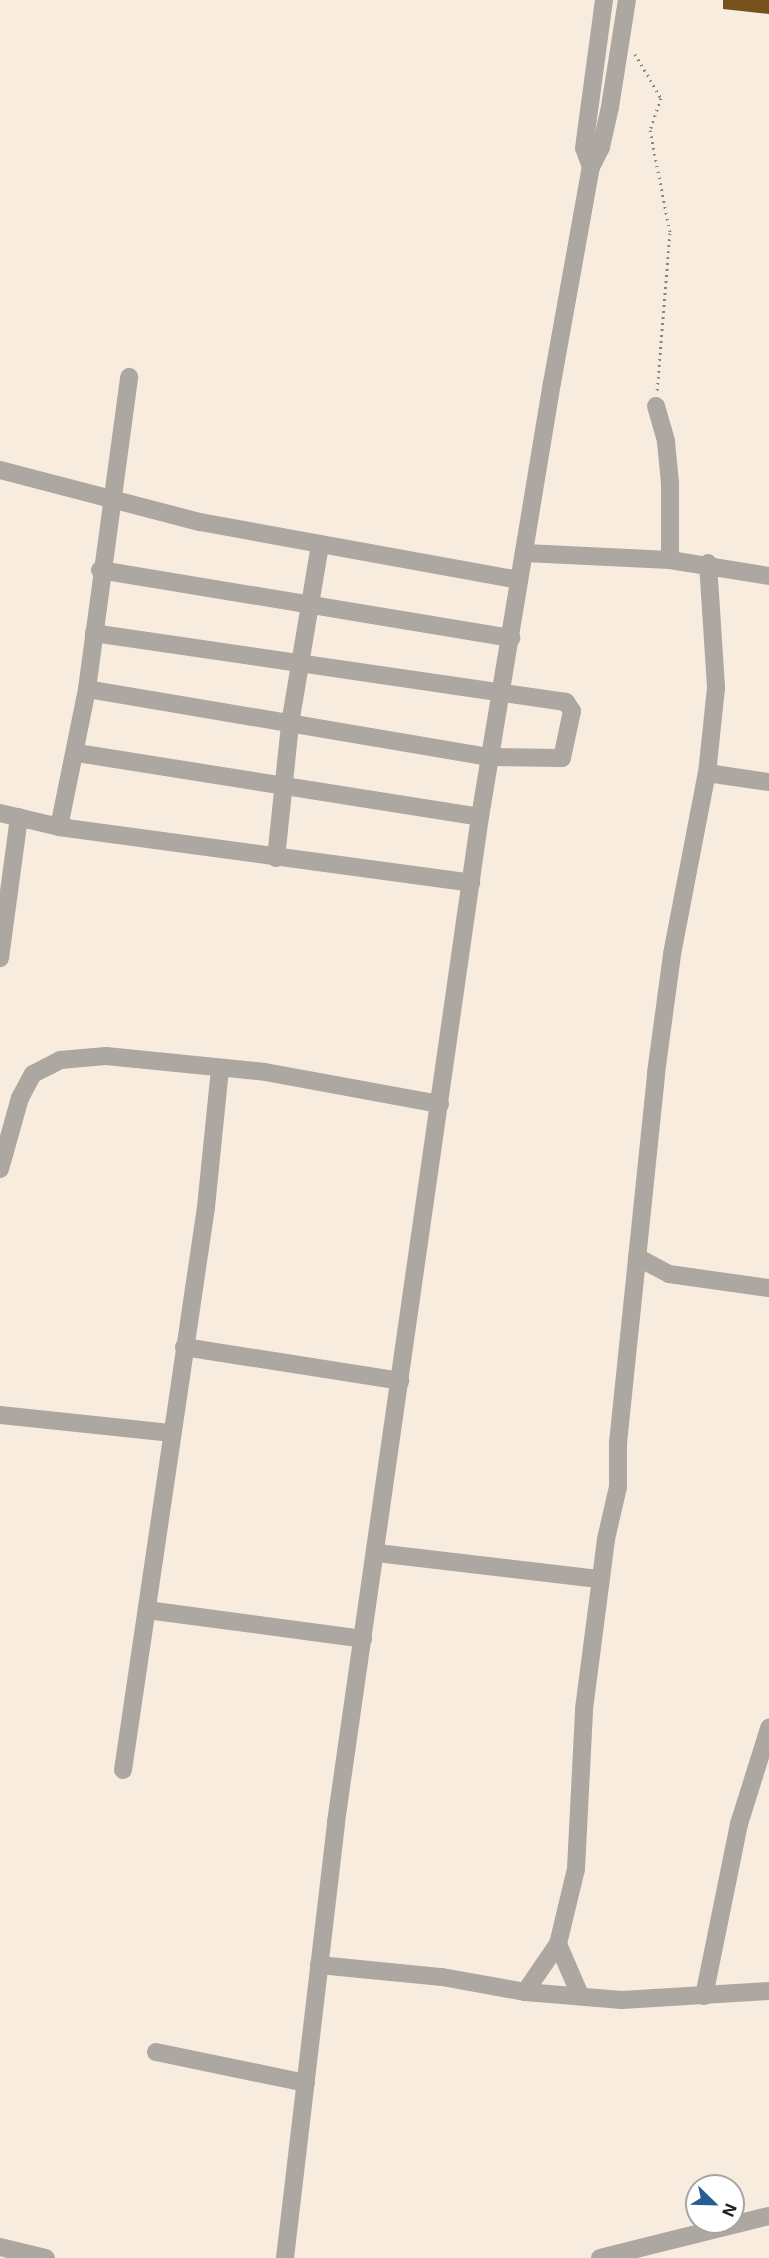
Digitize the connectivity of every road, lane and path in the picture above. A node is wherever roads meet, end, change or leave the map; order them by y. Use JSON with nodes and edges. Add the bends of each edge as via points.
{"nodes":[{"id":1,"x":604,"y":0,"type":"edge"},
{"id":2,"x":627,"y":0,"type":"edge"},
{"id":3,"x":619,"y":54,"type":"junction"},
{"id":4,"x":591,"y":167,"type":"junction"},
{"id":5,"x":129,"y":378,"type":"dead end"},
{"id":6,"x":656,"y":406,"type":"joint"},
{"id":7,"x":0,"y":470,"type":"edge"},
{"id":8,"x":111,"y":499,"type":"junction"},
{"id":9,"x":320,"y":544,"type":"junction"},
{"id":10,"x":525,"y":553,"type":"junction"},
{"id":11,"x":670,"y":560,"type":"junction"},
{"id":12,"x":708,"y":563,"type":"junction"},
{"id":13,"x":100,"y":570,"type":"junction"},
{"id":14,"x":769,"y":576,"type":"edge"},
{"id":15,"x":519,"y":580,"type":"junction"},
{"id":16,"x":309,"y":604,"type":"junction"},
{"id":17,"x":94,"y":633,"type":"junction"},
{"id":18,"x":511,"y":638,"type":"junction"},
{"id":19,"x":300,"y":663,"type":"junction"},
{"id":20,"x":87,"y":689,"type":"junction"},
{"id":21,"x":503,"y":694,"type":"junction"},
{"id":22,"x":290,"y":724,"type":"junction"},
{"id":23,"x":77,"y":753,"type":"junction"},
{"id":24,"x":489,"y":757,"type":"junction"},
{"id":25,"x":707,"y":773,"type":"junction"},
{"id":26,"x":769,"y":782,"type":"edge"},
{"id":27,"x":283,"y":784,"type":"junction"},
{"id":28,"x":0,"y":813,"type":"edge"},
{"id":29,"x":19,"y":817,"type":"junction"},
{"id":30,"x":480,"y":817,"type":"junction"},
{"id":31,"x":59,"y":827,"type":"junction"},
{"id":32,"x":276,"y":858,"type":"junction"},
{"id":33,"x":471,"y":883,"type":"junction"},
{"id":34,"x":0,"y":958,"type":"edge"},
{"id":35,"x":220,"y":1069,"type":"junction"},
{"id":36,"x":440,"y":1104,"type":"junction"},
{"id":37,"x":0,"y":1169,"type":"edge"},
{"id":38,"x":637,"y":1257,"type":"junction"},
{"id":39,"x":669,"y":1274,"type":"junction"},
{"id":40,"x":769,"y":1288,"type":"edge"},
{"id":41,"x":635,"y":1291,"type":"junction"},
{"id":42,"x":184,"y":1347,"type":"junction"},
{"id":43,"x":400,"y":1381,"type":"junction"},
{"id":44,"x":0,"y":1415,"type":"edge"},
{"id":45,"x":170,"y":1433,"type":"junction"},
{"id":46,"x":377,"y":1553,"type":"junction"},
{"id":47,"x":600,"y":1579,"type":"junction"},
{"id":48,"x":147,"y":1610,"type":"junction"},
{"id":49,"x":363,"y":1639,"type":"junction"},
{"id":50,"x":769,"y":1728,"type":"edge"},
{"id":51,"x":123,"y":1770,"type":"dead end"},
{"id":52,"x":558,"y":1944,"type":"junction"},
{"id":53,"x":319,"y":1965,"type":"junction"},
{"id":54,"x":769,"y":1990,"type":"edge"},
{"id":55,"x":525,"y":1992,"type":"junction"},
{"id":56,"x":580,"y":1995,"type":"junction"},
{"id":57,"x":704,"y":1996,"type":"junction"},
{"id":58,"x":156,"y":2052,"type":"dead end"},
{"id":59,"x":306,"y":2083,"type":"junction"},
{"id":60,"x":769,"y":2216,"type":"edge"},
{"id":61,"x":0,"y":2247,"type":"edge"},
{"id":62,"x":659,"y":2249,"type":"edge"},
{"id":63,"x":46,"y":2258,"type":"edge"},
{"id":64,"x":285,"y":2258,"type":"edge"},
{"id":65,"x":600,"y":2258,"type":"edge"}],
"edges":[{"from":1,"to":4,"type":"street","via":[[584,148]]},
{"from":2,"to":3,"type":"street"},
{"from":3,"to":4,"type":"street","via":[[601,147]]},
{"from":3,"to":6,"type":"path","via":[[631,49],[661,98],[650,130],[670,233]]},
{"from":4,"to":10,"type":"street"},
{"from":5,"to":8,"type":"street"},
{"from":6,"to":11,"type":"street","via":[[666,442],[670,483]]},
{"from":7,"to":8,"type":"street"},
{"from":8,"to":9,"type":"street","via":[[200,522]]},
{"from":8,"to":13,"type":"street"},
{"from":9,"to":15,"type":"street"},
{"from":9,"to":16,"type":"street"},
{"from":10,"to":11,"type":"street"},
{"from":10,"to":15,"type":"street"},
{"from":11,"to":12,"type":"street"},
{"from":12,"to":14,"type":"street"},
{"from":12,"to":25,"type":"street","via":[[716,688]]},
{"from":13,"to":16,"type":"street"},
{"from":13,"to":17,"type":"street"},
{"from":15,"to":18,"type":"street"},
{"from":16,"to":18,"type":"street"},
{"from":16,"to":19,"type":"street"},
{"from":17,"to":19,"type":"street"},
{"from":17,"to":20,"type":"street"},
{"from":18,"to":21,"type":"street"},
{"from":19,"to":21,"type":"street"},
{"from":19,"to":22,"type":"street"},
{"from":20,"to":22,"type":"street"},
{"from":20,"to":23,"type":"street"},
{"from":21,"to":24,"type":"street"},
{"from":21,"to":24,"type":"street","via":[[566,702],[571,706],[566,754],[557,760]]},
{"from":22,"to":24,"type":"street"},
{"from":22,"to":27,"type":"street"},
{"from":23,"to":27,"type":"street"},
{"from":23,"to":31,"type":"street"},
{"from":24,"to":30,"type":"street"},
{"from":25,"to":26,"type":"street"},
{"from":25,"to":38,"type":"street","via":[[672,954]]},
{"from":27,"to":30,"type":"street"},
{"from":27,"to":32,"type":"street"},
{"from":28,"to":29,"type":"street"},
{"from":29,"to":31,"type":"street"},
{"from":29,"to":34,"type":"street"},
{"from":30,"to":33,"type":"street"},
{"from":31,"to":32,"type":"street"},
{"from":32,"to":33,"type":"street"},
{"from":33,"to":36,"type":"street"},
{"from":35,"to":36,"type":"street","via":[[265,1072]]},
{"from":35,"to":37,"type":"street","via":[[106,1056],[60,1060],[33,1074],[20,1098]]},
{"from":35,"to":42,"type":"street","via":[[206,1207]]},
{"from":36,"to":43,"type":"street"},
{"from":38,"to":39,"type":"street"},
{"from":38,"to":41,"type":"street"},
{"from":39,"to":40,"type":"street"},
{"from":39,"to":41,"type":"street"},
{"from":41,"to":47,"type":"street","via":[[618,1443],[618,1487]]},
{"from":42,"to":43,"type":"street"},
{"from":42,"to":45,"type":"street"},
{"from":43,"to":46,"type":"street"},
{"from":44,"to":45,"type":"street"},
{"from":45,"to":48,"type":"street"},
{"from":46,"to":47,"type":"street"},
{"from":46,"to":49,"type":"street"},
{"from":47,"to":52,"type":"street","via":[[580,1757],[576,1869]]},
{"from":48,"to":49,"type":"street"},
{"from":48,"to":51,"type":"street"},
{"from":49,"to":53,"type":"street"},
{"from":50,"to":57,"type":"street","via":[[740,1824]]},
{"from":52,"to":55,"type":"street"},
{"from":52,"to":56,"type":"street"},
{"from":53,"to":55,"type":"street","via":[[442,1977]]},
{"from":53,"to":59,"type":"street"},
{"from":54,"to":57,"type":"street"},
{"from":55,"to":56,"type":"street"},
{"from":56,"to":57,"type":"street","via":[[659,2000]]},
{"from":58,"to":59,"type":"street"},
{"from":59,"to":64,"type":"street"},
{"from":60,"to":62,"type":"street"},
{"from":61,"to":63,"type":"street"},
{"from":62,"to":65,"type":"street"}]}
